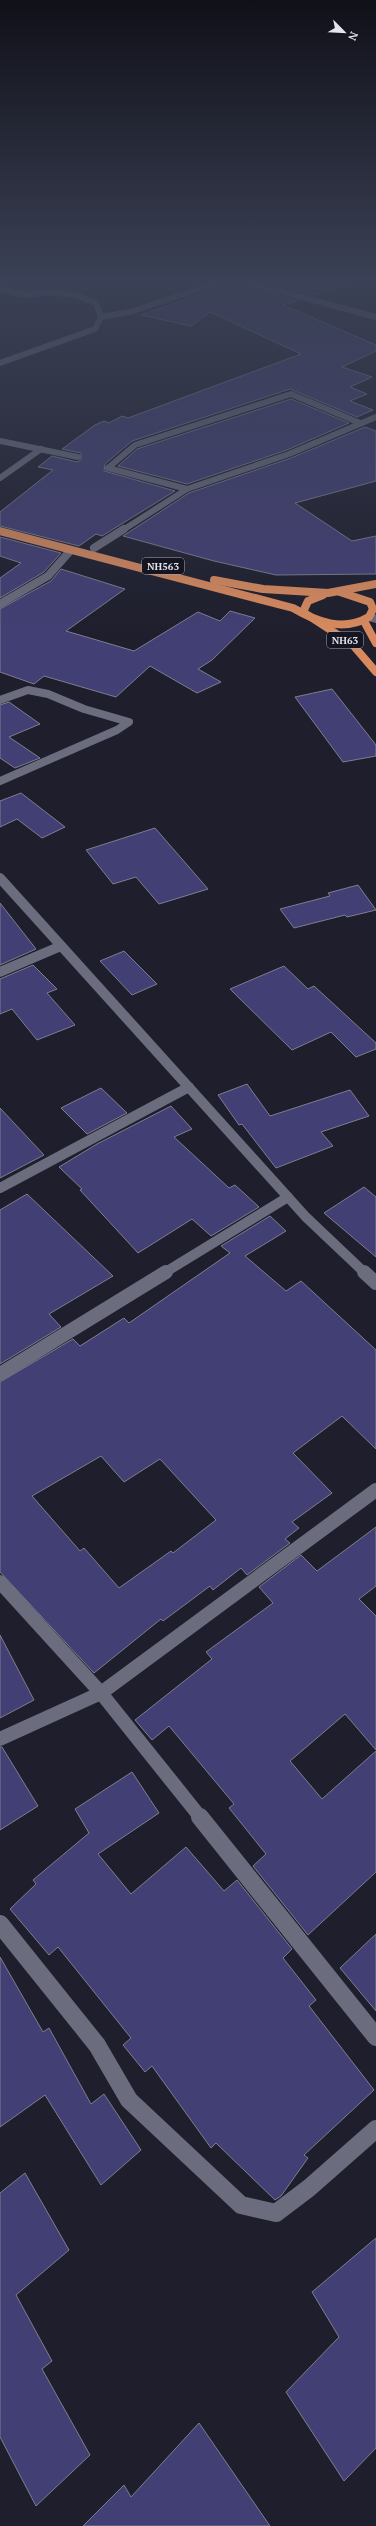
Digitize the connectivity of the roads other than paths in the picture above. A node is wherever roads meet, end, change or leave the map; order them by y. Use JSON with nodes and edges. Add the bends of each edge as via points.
{"nodes":[{"id":1,"x":279,"y":398,"type":"edge"},
{"id":2,"x":300,"y":398,"type":"edge"},
{"id":3,"x":376,"y":417,"type":"edge"},
{"id":4,"x":360,"y":423,"type":"junction"},
{"id":5,"x":0,"y":441,"type":"edge"},
{"id":6,"x":41,"y":449,"type":"junction"},
{"id":7,"x":78,"y":457,"type":"dead end"},
{"id":8,"x":0,"y":478,"type":"edge"},
{"id":9,"x":187,"y":489,"type":"junction"},
{"id":10,"x":0,"y":524,"type":"edge"},
{"id":11,"x":0,"y":531,"type":"edge"},
{"id":12,"x":94,"y":548,"type":"junction"},
{"id":13,"x":70,"y":551,"type":"junction"},
{"id":14,"x":376,"y":584,"type":"edge"},
{"id":15,"x":340,"y":592,"type":"junction"},
{"id":16,"x":328,"y":593,"type":"junction"},
{"id":17,"x":0,"y":604,"type":"edge"},
{"id":18,"x":375,"y":609,"type":"edge"},
{"id":19,"x":306,"y":616,"type":"junction"},
{"id":20,"x":370,"y":619,"type":"edge"},
{"id":21,"x":376,"y":643,"type":"edge"},
{"id":22,"x":376,"y":672,"type":"edge"},
{"id":23,"x":0,"y":700,"type":"edge"},
{"id":24,"x":0,"y":781,"type":"edge"},
{"id":25,"x":1,"y":881,"type":"edge"},
{"id":26,"x":61,"y":946,"type":"junction"},
{"id":27,"x":0,"y":972,"type":"edge"},
{"id":28,"x":189,"y":1087,"type":"junction"},
{"id":29,"x":0,"y":1188,"type":"edge"},
{"id":30,"x":288,"y":1197,"type":"junction"},
{"id":31,"x":376,"y":1283,"type":"edge"},
{"id":32,"x":1,"y":1371,"type":"edge"},
{"id":33,"x":376,"y":1490,"type":"edge"},
{"id":34,"x":0,"y":1582,"type":"edge"},
{"id":35,"x":101,"y":1693,"type":"junction"},
{"id":36,"x":0,"y":1739,"type":"edge"},
{"id":37,"x":0,"y":1924,"type":"edge"},
{"id":38,"x":376,"y":2036,"type":"edge"},
{"id":39,"x":376,"y":2129,"type":"edge"}],
"edges":[{"from":1,"to":9,"type":"street","via":[[134,444],[108,468]]},
{"from":2,"to":4,"type":"street"},
{"from":3,"to":4,"type":"street"},
{"from":4,"to":9,"type":"street","via":[[289,454]]},
{"from":5,"to":6,"type":"street"},
{"from":6,"to":7,"type":"street"},
{"from":6,"to":8,"type":"street"},
{"from":9,"to":12,"type":"street"},
{"from":10,"to":12,"type":"highway","number":"NH563"},
{"from":11,"to":13,"type":"highway","number":"NH563"},
{"from":12,"to":16,"type":"highway","number":"NH563","via":[[236,585]]},
{"from":13,"to":17,"type":"street","via":[[60,567],[35,585]]},
{"from":13,"to":19,"type":"highway","number":"NH563","via":[[293,608]]},
{"from":14,"to":15,"type":"highway"},
{"from":15,"to":16,"type":"highway","number":"NH563"},
{"from":15,"to":18,"type":"highway","number":"NH563","via":[[365,599]]},
{"from":16,"to":19,"type":"highway","via":[[308,601],[303,612]]},
{"from":18,"to":20,"type":"highway","number":"NH563"},
{"from":19,"to":20,"type":"highway","number":"NH563","via":[[336,625],[350,625]]},
{"from":19,"to":22,"type":"highway","number":"NH63","via":[[352,644]]},
{"from":20,"to":21,"type":"highway","number":"NH63"},
{"from":23,"to":24,"type":"street","via":[[28,690],[48,694],[84,709],[128,722],[117,730]]},
{"from":25,"to":26,"type":"street"},
{"from":26,"to":27,"type":"street"},
{"from":26,"to":28,"type":"street"},
{"from":28,"to":29,"type":"street"},
{"from":28,"to":30,"type":"street"},
{"from":30,"to":31,"type":"street"},
{"from":30,"to":32,"type":"street"},
{"from":33,"to":35,"type":"street"},
{"from":34,"to":35,"type":"street"},
{"from":35,"to":36,"type":"street"},
{"from":35,"to":38,"type":"street"},
{"from":37,"to":39,"type":"street","via":[[97,2045],[129,2100],[241,2204],[276,2213],[309,2188]]}]}
